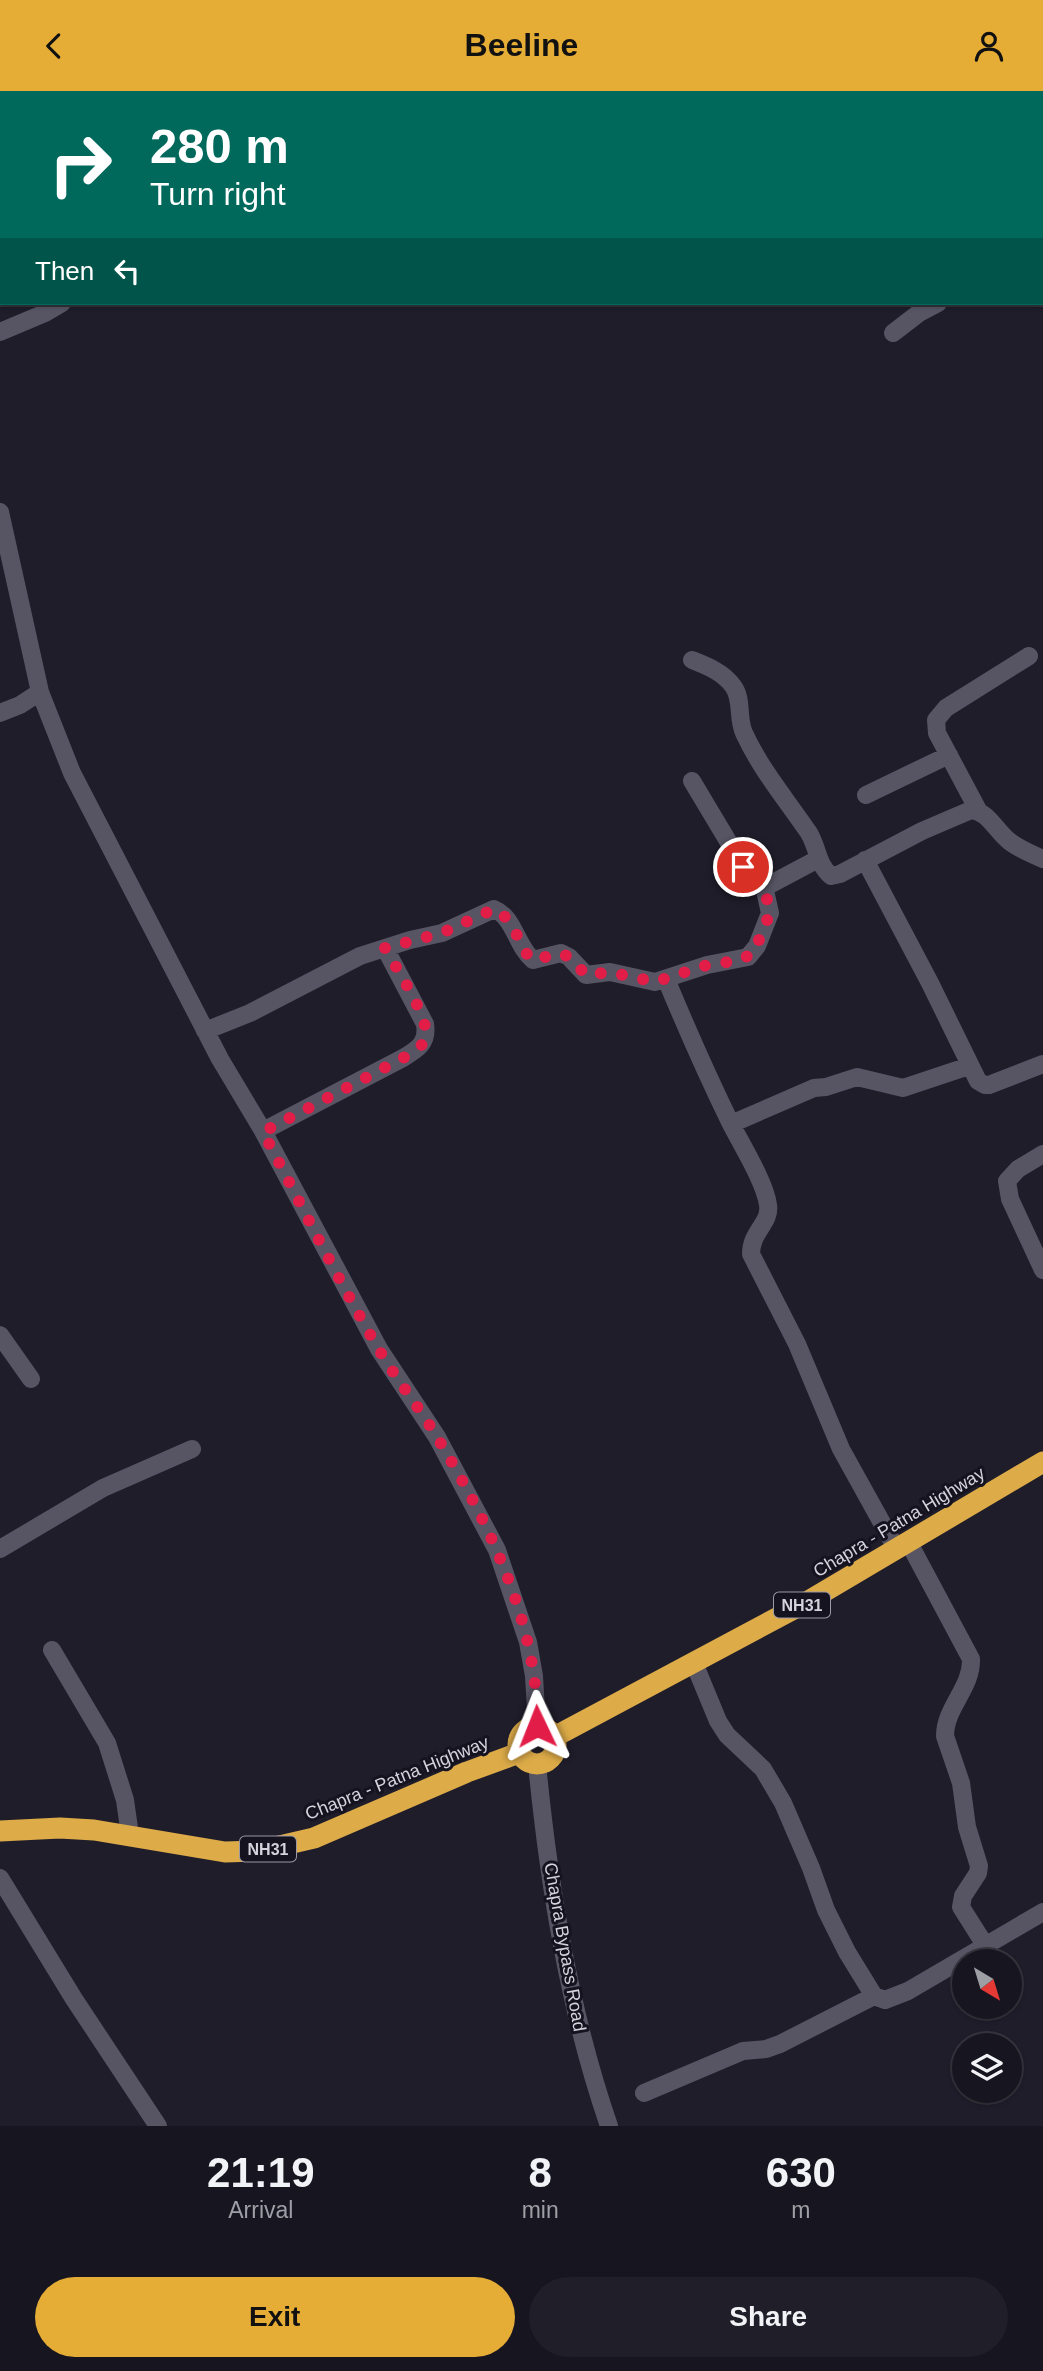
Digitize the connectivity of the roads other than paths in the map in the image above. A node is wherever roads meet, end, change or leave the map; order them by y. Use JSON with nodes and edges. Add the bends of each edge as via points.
{"nodes":[{"id":1,"x":58,"y":305,"type":"edge"},
{"id":2,"x":935,"y":305,"type":"edge"},
{"id":3,"x":0,"y":332,"type":"edge"},
{"id":4,"x":892,"y":333,"type":"dead end"},
{"id":5,"x":0,"y":512,"type":"edge"},
{"id":6,"x":1029,"y":656,"type":"dead end"},
{"id":7,"x":692,"y":660,"type":"dead end"},
{"id":8,"x":40,"y":692,"type":"junction"},
{"id":9,"x":0,"y":713,"type":"edge"},
{"id":10,"x":948,"y":755,"type":"junction"},
{"id":11,"x":692,"y":781,"type":"dead end"},
{"id":12,"x":866,"y":795,"type":"dead end"},
{"id":13,"x":978,"y":810,"type":"junction"},
{"id":14,"x":818,"y":859,"type":"junction"},
{"id":15,"x":1043,"y":859,"type":"edge"},
{"id":16,"x":865,"y":860,"type":"junction"},
{"id":17,"x":764,"y":886,"type":"junction"},
{"id":18,"x":385,"y":948,"type":"junction"},
{"id":19,"x":666,"y":979,"type":"junction"},
{"id":20,"x":205,"y":1031,"type":"junction"},
{"id":21,"x":1043,"y":1064,"type":"edge"},
{"id":22,"x":969,"y":1066,"type":"junction"},
{"id":23,"x":731,"y":1124,"type":"junction"},
{"id":24,"x":263,"y":1132,"type":"junction"},
{"id":25,"x":1043,"y":1154,"type":"edge"},
{"id":26,"x":1043,"y":1270,"type":"edge"},
{"id":27,"x":0,"y":1335,"type":"edge"},
{"id":28,"x":31,"y":1379,"type":"dead end"},
{"id":29,"x":192,"y":1449,"type":"dead end"},
{"id":30,"x":1043,"y":1462,"type":"edge"},
{"id":31,"x":903,"y":1547,"type":"junction"},
{"id":32,"x":0,"y":1549,"type":"edge"},
{"id":33,"x":52,"y":1650,"type":"dead end"},
{"id":34,"x":694,"y":1663,"type":"junction"},
{"id":35,"x":546,"y":1732,"type":"junction"},
{"id":36,"x":528,"y":1758,"type":"junction"},
{"id":37,"x":0,"y":1831,"type":"edge"},
{"id":38,"x":130,"y":1835,"type":"junction"},
{"id":39,"x":0,"y":1878,"type":"edge"},
{"id":40,"x":1043,"y":1912,"type":"edge"},
{"id":41,"x":985,"y":1945,"type":"junction"},
{"id":42,"x":874,"y":1996,"type":"junction"},
{"id":43,"x":644,"y":2093,"type":"dead end"},
{"id":44,"x":158,"y":2126,"type":"edge"},
{"id":45,"x":609,"y":2126,"type":"edge"}],
"edges":[{"from":1,"to":3,"type":"street"},
{"from":2,"to":4,"type":"street"},
{"from":5,"to":8,"type":"street"},
{"from":6,"to":10,"type":"street","via":[[940,714],[935,727]]},
{"from":7,"to":14,"type":"street","via":[[722,675],[736,689],[739,719],[751,748],[810,834]]},
{"from":8,"to":9,"type":"street"},
{"from":8,"to":20,"type":"street","via":[[72,773]]},
{"from":10,"to":12,"type":"street"},
{"from":10,"to":13,"type":"street"},
{"from":11,"to":17,"type":"street","via":[[749,879]]},
{"from":13,"to":15,"type":"street","via":[[1010,842]]},
{"from":13,"to":16,"type":"street","via":[[945,820]]},
{"from":14,"to":16,"type":"street","via":[[834,876]]},
{"from":14,"to":17,"type":"street"},
{"from":16,"to":22,"type":"street"},
{"from":17,"to":19,"type":"street","via":[[770,913],[754,952],[741,960],[707,965]]},
{"from":18,"to":19,"type":"street","via":[[442,933],[494,909],[508,921],[533,960],[561,953],[586,975],[610,972],[648,981]]},
{"from":18,"to":20,"type":"street"},
{"from":18,"to":24,"type":"street","via":[[419,1010],[424,1043]]},
{"from":19,"to":23,"type":"street"},
{"from":20,"to":24,"type":"street"},
{"from":21,"to":22,"type":"street","via":[[985,1086]]},
{"from":22,"to":23,"type":"street","via":[[903,1088],[849,1079],[814,1088]]},
{"from":23,"to":31,"type":"street","via":[[768,1205],[768,1215],[751,1242],[751,1254],[797,1344],[841,1449]]},
{"from":24,"to":35,"type":"street","via":[[379,1349],[437,1437],[497,1550],[527,1642]]},
{"from":25,"to":26,"type":"street","via":[[1011,1174],[1007,1189]]},
{"from":27,"to":28,"type":"street"},
{"from":29,"to":32,"type":"street","via":[[103,1488]]},
{"from":30,"to":31,"type":"highway","name":"Chapra - Patna Highway","number":"NH31"},
{"from":31,"to":34,"type":"highway","name":"Chapra - Patna Highway","number":"NH31"},
{"from":31,"to":41,"type":"street","via":[[971,1659],[969,1678],[951,1710],[945,1736],[961,1783],[979,1866],[961,1907]]},
{"from":33,"to":38,"type":"street","via":[[107,1743],[125,1800]]},
{"from":34,"to":35,"type":"highway","name":"Chapra - Patna Highway","number":"NH31"},
{"from":34,"to":42,"type":"street","via":[[718,1721],[763,1769],[783,1803],[826,1910]]},
{"from":35,"to":36,"type":"highway","via":[[556,1748],[551,1757]]},
{"from":35,"to":36,"type":"highway","number":"NH31","via":[[523,1733],[518,1742]]},
{"from":36,"to":38,"type":"highway","name":"Chapra - Patna Highway","number":"NH31","via":[[467,1772],[314,1838],[284,1846],[225,1852]]},
{"from":36,"to":45,"type":"street","name":"Chapra Bypass Road","via":[[581,2037]]},
{"from":37,"to":38,"type":"highway","name":"Chapra - Patna Highway","number":"NH31","via":[[60,1828]]},
{"from":39,"to":44,"type":"street"},
{"from":40,"to":41,"type":"street"},
{"from":41,"to":42,"type":"street","via":[[908,1991],[885,2000]]},
{"from":42,"to":43,"type":"street","via":[[780,2043],[743,2051]]}]}
